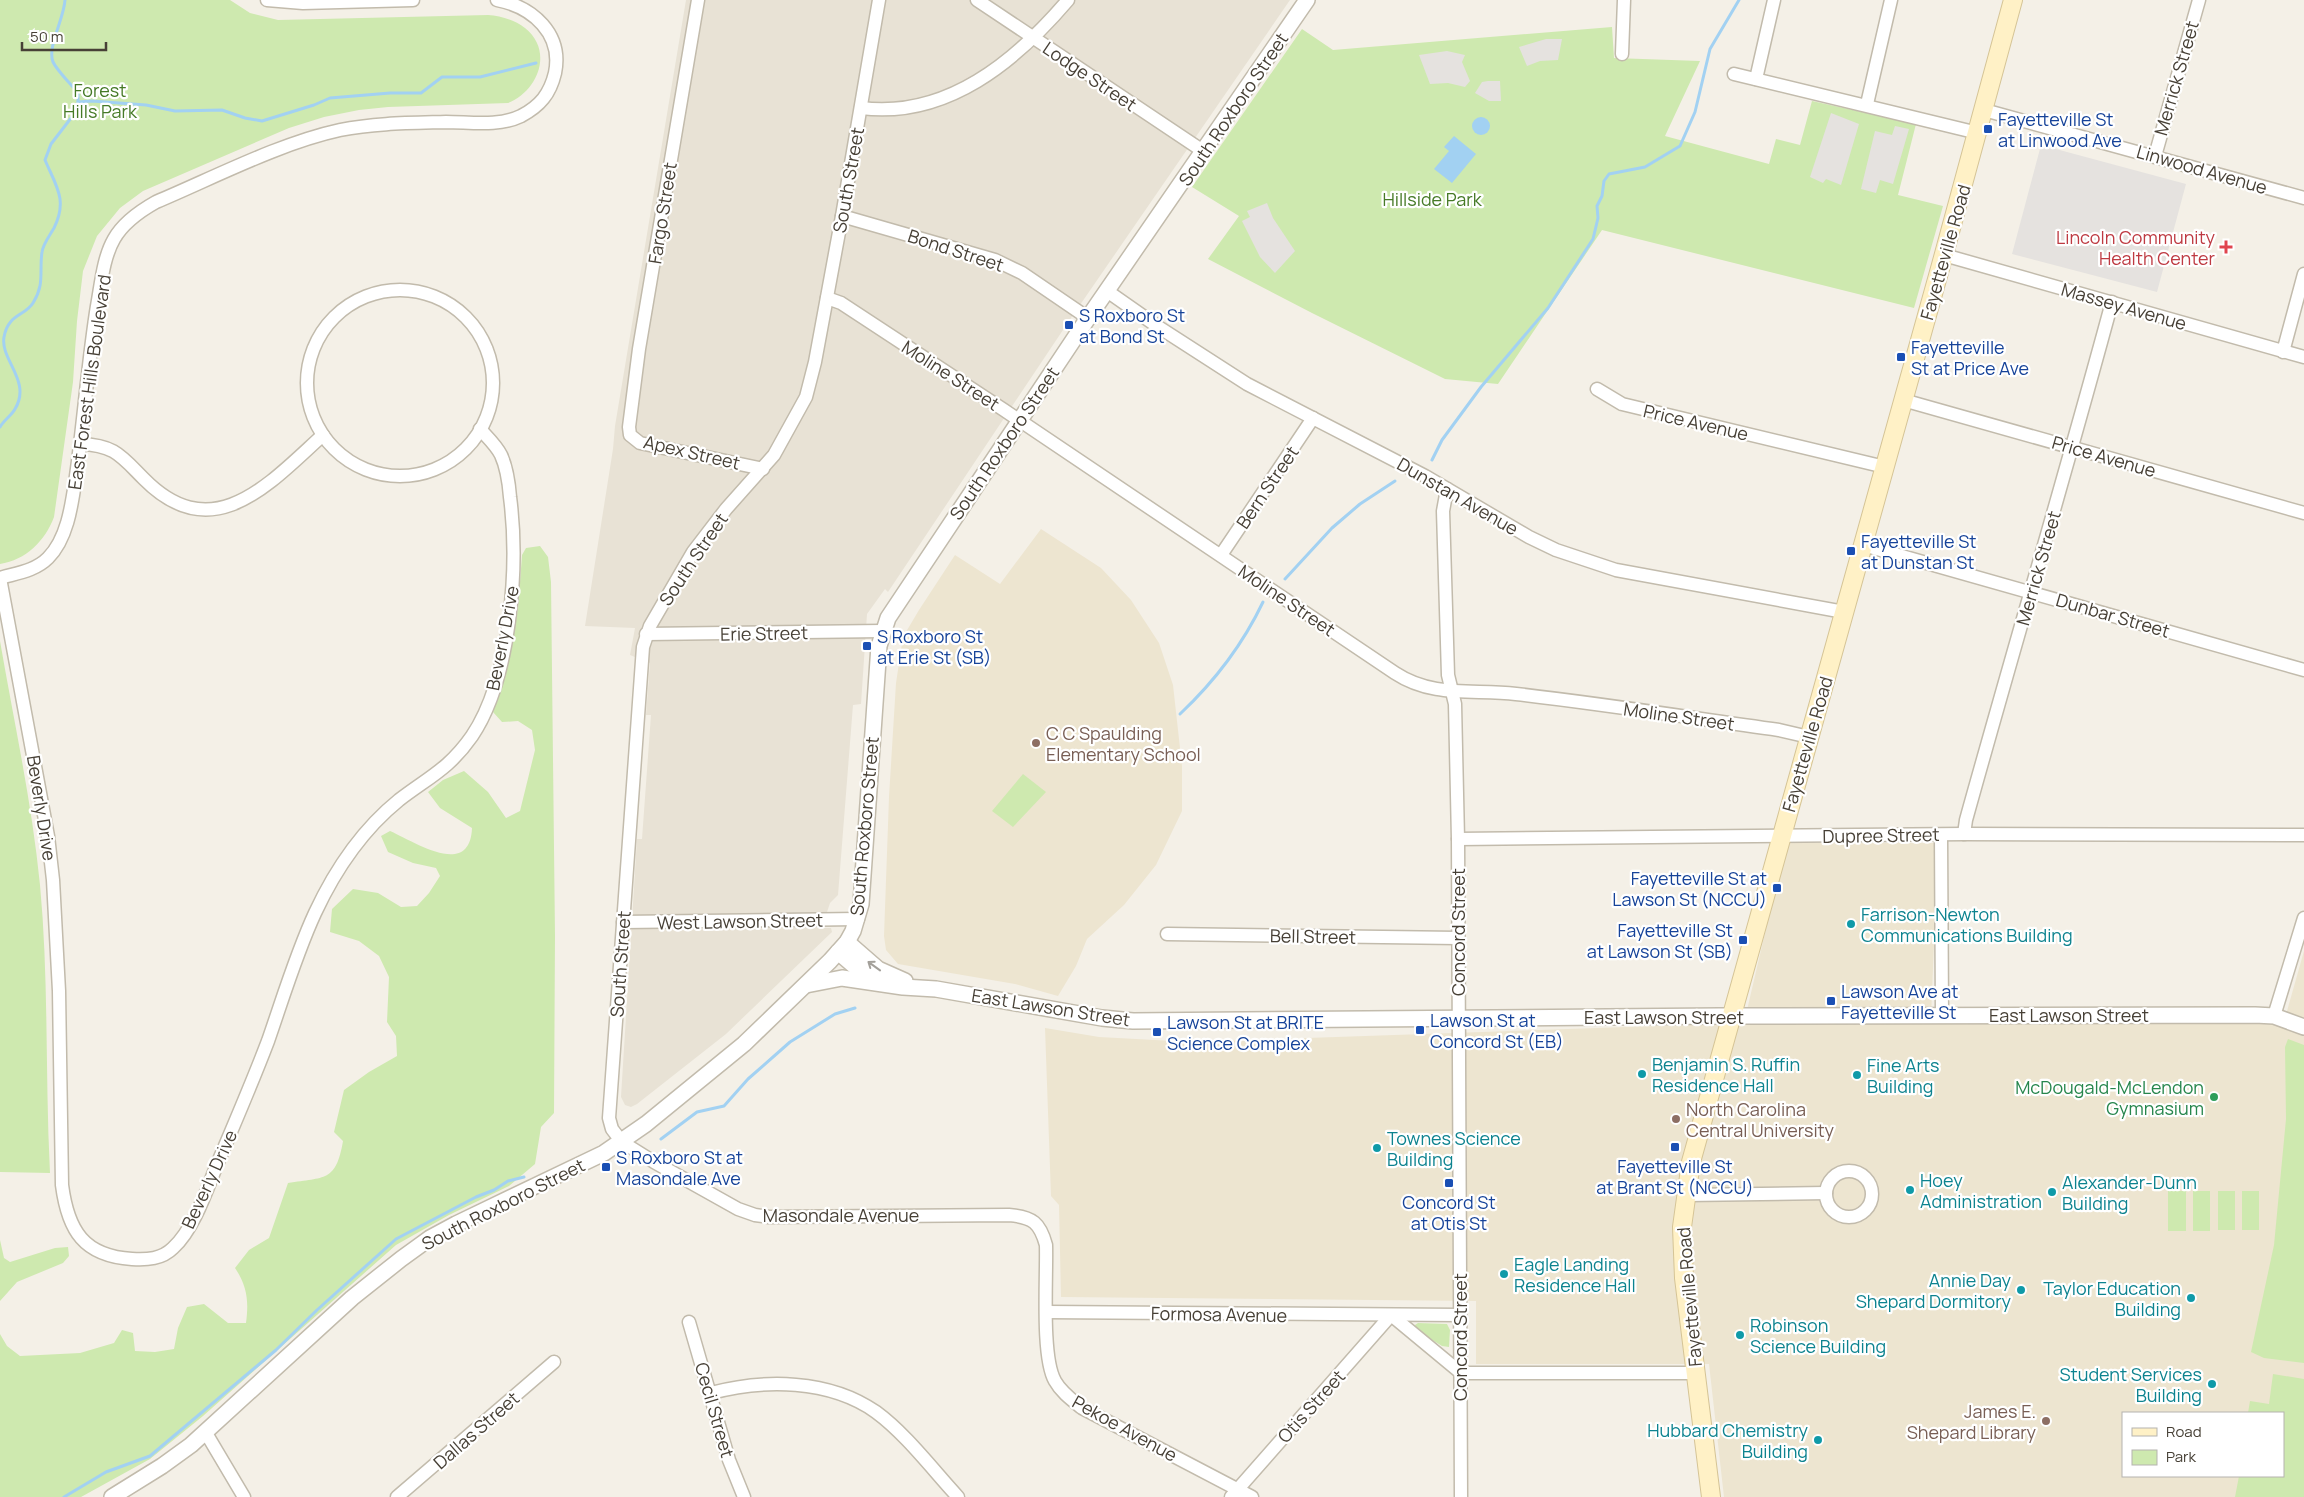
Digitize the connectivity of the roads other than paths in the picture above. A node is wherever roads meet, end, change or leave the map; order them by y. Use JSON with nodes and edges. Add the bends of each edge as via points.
{"nodes":[{"id":1,"x":266,"y":0,"type":"edge"},
{"id":2,"x":413,"y":0,"type":"edge"},
{"id":3,"x":497,"y":0,"type":"edge"},
{"id":4,"x":698,"y":0,"type":"edge"},
{"id":5,"x":880,"y":0,"type":"edge"},
{"id":6,"x":977,"y":0,"type":"edge"},
{"id":7,"x":1068,"y":0,"type":"edge"},
{"id":8,"x":1307,"y":0,"type":"edge"},
{"id":9,"x":1624,"y":0,"type":"edge"},
{"id":10,"x":1774,"y":0,"type":"edge"},
{"id":11,"x":1892,"y":0,"type":"edge"},
{"id":12,"x":2013,"y":0,"type":"edge"},
{"id":13,"x":2199,"y":0,"type":"edge"},
{"id":14,"x":515,"y":2,"type":"edge"},
{"id":15,"x":1034,"y":38,"type":"junction"},
{"id":16,"x":1622,"y":54,"type":"dead end"},
{"id":17,"x":1734,"y":74,"type":"dead end"},
{"id":18,"x":1756,"y":79,"type":"junction"},
{"id":19,"x":1867,"y":104,"type":"junction"},
{"id":20,"x":860,"y":108,"type":"junction"},
{"id":21,"x":1984,"y":110,"type":"junction"},
{"id":22,"x":1978,"y":133,"type":"junction"},
{"id":23,"x":1203,"y":152,"type":"junction"},
{"id":24,"x":2155,"y":156,"type":"junction"},
{"id":25,"x":2304,"y":198,"type":"edge"},
{"id":26,"x":842,"y":216,"type":"junction"},
{"id":27,"x":1944,"y":255,"type":"junction"},
{"id":28,"x":2304,"y":274,"type":"edge"},
{"id":29,"x":1106,"y":291,"type":"junction"},
{"id":30,"x":827,"y":298,"type":"junction"},
{"id":31,"x":2112,"y":302,"type":"junction"},
{"id":32,"x":1088,"y":318,"type":"junction"},
{"id":33,"x":2283,"y":352,"type":"junction"},
{"id":34,"x":2304,"y":358,"type":"edge"},
{"id":35,"x":1597,"y":389,"type":"dead end"},
{"id":36,"x":1903,"y":400,"type":"junction"},
{"id":37,"x":1313,"y":418,"type":"junction"},
{"id":38,"x":1020,"y":420,"type":"junction"},
{"id":39,"x":629,"y":427,"type":"joint"},
{"id":40,"x":480,"y":430,"type":"junction"},
{"id":41,"x":323,"y":435,"type":"junction"},
{"id":42,"x":80,"y":444,"type":"junction"},
{"id":43,"x":2073,"y":448,"type":"junction"},
{"id":44,"x":1885,"y":467,"type":"junction"},
{"id":45,"x":763,"y":469,"type":"junction"},
{"id":46,"x":1447,"y":489,"type":"junction"},
{"id":47,"x":2304,"y":513,"type":"edge"},
{"id":48,"x":1863,"y":545,"type":"junction"},
{"id":49,"x":1221,"y":556,"type":"junction"},
{"id":50,"x":0,"y":578,"type":"edge"},
{"id":51,"x":2032,"y":593,"type":"junction"},
{"id":52,"x":1844,"y":612,"type":"junction"},
{"id":53,"x":883,"y":631,"type":"junction"},
{"id":54,"x":646,"y":634,"type":"junction"},
{"id":55,"x":2304,"y":670,"type":"edge"},
{"id":56,"x":1452,"y":691,"type":"junction"},
{"id":57,"x":1809,"y":737,"type":"junction"},
{"id":58,"x":1964,"y":834,"type":"junction"},
{"id":59,"x":1941,"y":835,"type":"junction"},
{"id":60,"x":2304,"y":835,"type":"edge"},
{"id":61,"x":1781,"y":836,"type":"junction"},
{"id":62,"x":1458,"y":839,"type":"junction"},
{"id":63,"x":2304,"y":918,"type":"edge"},
{"id":64,"x":858,"y":919,"type":"junction"},
{"id":65,"x":623,"y":922,"type":"junction"},
{"id":66,"x":1167,"y":934,"type":"dead end"},
{"id":67,"x":1458,"y":938,"type":"junction"},
{"id":68,"x":843,"y":947,"type":"junction"},
{"id":69,"x":873,"y":982,"type":"junction"},
{"id":70,"x":806,"y":985,"type":"junction"},
{"id":71,"x":936,"y":989,"type":"junction"},
{"id":72,"x":1730,"y":1016,"type":"junction"},
{"id":73,"x":1942,"y":1016,"type":"junction"},
{"id":74,"x":2274,"y":1016,"type":"junction"},
{"id":75,"x":1459,"y":1018,"type":"junction"},
{"id":76,"x":2304,"y":1027,"type":"edge"},
{"id":77,"x":622,"y":1142,"type":"junction"},
{"id":78,"x":1826,"y":1193,"type":"dead end"},
{"id":79,"x":1686,"y":1195,"type":"junction"},
{"id":80,"x":1047,"y":1262,"type":"joint"},
{"id":81,"x":1047,"y":1312,"type":"junction"},
{"id":82,"x":1460,"y":1315,"type":"junction"},
{"id":83,"x":1391,"y":1316,"type":"junction"},
{"id":84,"x":689,"y":1322,"type":"dead end"},
{"id":85,"x":554,"y":1362,"type":"dead end"},
{"id":86,"x":1461,"y":1373,"type":"junction"},
{"id":87,"x":1696,"y":1373,"type":"junction"},
{"id":88,"x":711,"y":1393,"type":"junction"},
{"id":89,"x":206,"y":1433,"type":"junction"},
{"id":90,"x":1234,"y":1493,"type":"edge"},
{"id":91,"x":112,"y":1497,"type":"edge"},
{"id":92,"x":244,"y":1497,"type":"edge"},
{"id":93,"x":397,"y":1497,"type":"edge"},
{"id":94,"x":744,"y":1497,"type":"edge"},
{"id":95,"x":958,"y":1497,"type":"edge"},
{"id":96,"x":1252,"y":1497,"type":"edge"},
{"id":97,"x":1461,"y":1497,"type":"edge"},
{"id":98,"x":1710,"y":1497,"type":"edge"}],
"edges":[{"from":1,"to":2,"type":"street","via":[[303,3]]},
{"from":3,"to":14,"type":"street","name":"East Forest Hills Boulevard"},
{"from":4,"to":39,"type":"street","name":"Fargo Street"},
{"from":5,"to":20,"type":"street","name":"South Street"},
{"from":6,"to":15,"type":"street","name":"Lodge Street"},
{"from":7,"to":15,"type":"street"},
{"from":8,"to":23,"type":"street","name":"South Roxboro Street"},
{"from":9,"to":16,"type":"street"},
{"from":10,"to":18,"type":"street"},
{"from":11,"to":19,"type":"street"},
{"from":12,"to":21,"type":"main road","name":"Fayetteville Road"},
{"from":13,"to":24,"type":"street","name":"Merrick Street"},
{"from":14,"to":42,"type":"street","name":"East Forest Hills Boulevard","via":[[550,34],[557,54],[552,86],[540,103],[522,115],[492,123],[366,126],[318,136],[156,202],[122,229],[111,245],[100,290]]},
{"from":15,"to":20,"type":"street","via":[[997,69],[965,89],[917,105],[892,109]]},
{"from":15,"to":23,"type":"street","name":"Lodge Street"},
{"from":17,"to":18,"type":"street"},
{"from":18,"to":19,"type":"street"},
{"from":19,"to":22,"type":"street"},
{"from":20,"to":26,"type":"street","name":"South Street"},
{"from":21,"to":22,"type":"main road","name":"Fayetteville Road"},
{"from":21,"to":24,"type":"street","name":"Linwood Avenue"},
{"from":22,"to":27,"type":"main road","name":"Fayetteville Road"},
{"from":23,"to":29,"type":"street","name":"South Roxboro Street"},
{"from":24,"to":25,"type":"street","name":"Linwood Avenue"},
{"from":26,"to":30,"type":"street","name":"South Street"},
{"from":26,"to":32,"type":"street","name":"Bond Street","via":[[995,260],[1022,273]]},
{"from":27,"to":31,"type":"street","name":"Massey Avenue"},
{"from":27,"to":36,"type":"main road","name":"Fayetteville Road"},
{"from":28,"to":33,"type":"street"},
{"from":29,"to":32,"type":"street","name":"South Roxboro Street"},
{"from":29,"to":37,"type":"street","name":"Dunstan Avenue","via":[[1218,367]]},
{"from":30,"to":38,"type":"street","name":"Moline Street","via":[[841,303]]},
{"from":30,"to":45,"type":"street","name":"South Street","via":[[806,397],[781,445]]},
{"from":31,"to":33,"type":"street","name":"Massey Avenue"},
{"from":31,"to":43,"type":"street","name":"Merrick Street"},
{"from":32,"to":38,"type":"street","name":"South Roxboro Street"},
{"from":33,"to":34,"type":"street","name":"Massey Avenue"},
{"from":35,"to":44,"type":"street","name":"Price Avenue","via":[[1622,404]]},
{"from":36,"to":43,"type":"street","name":"Price Avenue"},
{"from":36,"to":44,"type":"main road","name":"Fayetteville Road"},
{"from":37,"to":46,"type":"street","name":"Dunstan Avenue"},
{"from":37,"to":49,"type":"street","name":"Bern Street"},
{"from":38,"to":49,"type":"street","name":"Moline Street"},
{"from":38,"to":53,"type":"street","name":"South Roxboro Street","via":[[896,603]]},
{"from":39,"to":45,"type":"street","name":"Apex Street","via":[[630,435],[640,443]]},
{"from":40,"to":41,"type":"street","via":[[460,454],[443,465],[423,473],[402,476],[381,474],[361,467],[339,453]]},
{"from":40,"to":41,"type":"street","via":[[490,406],[493,380],[489,354],[477,331],[459,311],[441,300],[422,293],[394,290],[366,296],[348,306],[332,320],[316,342],[308,369],[308,397]]},
{"from":40,"to":50,"type":"street","name":"Beverly Drive","via":[[501,455],[514,522],[510,612],[494,688],[472,736],[451,762],[399,800],[377,821],[336,875],[315,913],[248,1093],[198,1210],[173,1248],[154,1258],[120,1259],[98,1253],[74,1229],[65,1202],[53,880],[48,836]]},
{"from":41,"to":42,"type":"street","via":[[264,488],[245,500],[218,508],[178,504],[160,494],[115,450]]},
{"from":42,"to":50,"type":"street","name":"East Forest Hills Boulevard","via":[[70,512],[54,551],[33,569]]},
{"from":43,"to":47,"type":"street","name":"Price Avenue"},
{"from":43,"to":51,"type":"street","name":"Merrick Street"},
{"from":44,"to":48,"type":"main road","name":"Fayetteville Road"},
{"from":45,"to":54,"type":"street","name":"South Street","via":[[703,538]]},
{"from":46,"to":52,"type":"street","name":"Dunstan Avenue","via":[[1530,537],[1616,570]]},
{"from":46,"to":56,"type":"street","name":"Concord Street","via":[[1444,511],[1448,667]]},
{"from":48,"to":51,"type":"street","name":"Dunbar Street"},
{"from":48,"to":52,"type":"main road","name":"Fayetteville Road"},
{"from":49,"to":56,"type":"street","name":"Moline Street","via":[[1407,681],[1419,687]]},
{"from":51,"to":55,"type":"street","name":"Dunbar Street"},
{"from":51,"to":58,"type":"street","name":"Merrick Street","via":[[1990,732]]},
{"from":52,"to":57,"type":"main road","name":"Fayetteville Road"},
{"from":53,"to":54,"type":"street","name":"Erie Street"},
{"from":53,"to":64,"type":"street","name":"South Roxboro Street","via":[[879,646]]},
{"from":54,"to":65,"type":"street","name":"South Street","via":[[640,666]]},
{"from":56,"to":57,"type":"street","name":"Moline Street","via":[[1525,696],[1779,730]]},
{"from":56,"to":62,"type":"street","name":"Concord Street"},
{"from":57,"to":61,"type":"main road","name":"Fayetteville Road"},
{"from":58,"to":59,"type":"street","name":"Dupree Street"},
{"from":58,"to":60,"type":"street","name":"Dupree Street"},
{"from":59,"to":61,"type":"street","name":"Dupree Street"},
{"from":59,"to":73,"type":"street"},
{"from":61,"to":62,"type":"street","name":"Dupree Street"},
{"from":61,"to":72,"type":"main road","name":"Fayetteville Road"},
{"from":62,"to":67,"type":"street","name":"Concord Street"},
{"from":63,"to":74,"type":"street"},
{"from":64,"to":65,"type":"street","name":"West Lawson Street"},
{"from":64,"to":68,"type":"street","name":"South Roxboro Street"},
{"from":65,"to":77,"type":"street","name":"South Street","via":[[609,1108],[612,1129]]},
{"from":66,"to":67,"type":"street","name":"Bell Street"},
{"from":67,"to":75,"type":"street","name":"Concord Street"},
{"from":68,"to":69,"type":"street"},
{"from":68,"to":70,"type":"street","name":"South Roxboro Street"},
{"from":71,"to":68,"type":"street","name":"East Lawson Street","one_way":true,"via":[[881,971]]},
{"from":69,"to":70,"type":"street","name":"East Lawson Street","via":[[842,978]]},
{"from":69,"to":71,"type":"street","name":"East Lawson Street"},
{"from":70,"to":77,"type":"street","name":"South Roxboro Street","via":[[744,1044]]},
{"from":71,"to":75,"type":"street","name":"East Lawson Street","via":[[1133,1021]]},
{"from":72,"to":73,"type":"street","name":"East Lawson Street"},
{"from":72,"to":75,"type":"street","name":"East Lawson Street"},
{"from":72,"to":79,"type":"main road","name":"Fayetteville Road","via":[[1691,1162]]},
{"from":73,"to":74,"type":"street","name":"East Lawson Street"},
{"from":74,"to":76,"type":"street","name":"East Lawson Street"},
{"from":75,"to":82,"type":"street","name":"Concord Street"},
{"from":77,"to":80,"type":"street","name":"Masondale Avenue","via":[[755,1216],[1030,1218],[1043,1233]]},
{"from":77,"to":89,"type":"street","name":"South Roxboro Street","via":[[582,1165],[430,1238],[352,1298]]},
{"from":78,"to":79,"type":"street"},
{"from":79,"to":87,"type":"main road","name":"Fayetteville Road","via":[[1683,1257]]},
{"from":80,"to":81,"type":"street","name":"Pekoe Avenue"},
{"from":81,"to":83,"type":"street","name":"Formosa Avenue"},
{"from":81,"to":90,"type":"street","name":"Pekoe Avenue","via":[[1050,1371],[1070,1399]]},
{"from":82,"to":83,"type":"street","name":"Formosa Avenue"},
{"from":82,"to":86,"type":"street","name":"Concord Street"},
{"from":83,"to":86,"type":"street"},
{"from":83,"to":90,"type":"street","name":"Otis Street"},
{"from":84,"to":88,"type":"street","name":"Cecil Street"},
{"from":85,"to":93,"type":"street","name":"Dallas Street"},
{"from":86,"to":87,"type":"street"},
{"from":86,"to":97,"type":"street","name":"Concord Street"},
{"from":87,"to":98,"type":"main road","name":"Fayetteville Road"},
{"from":88,"to":94,"type":"street","name":"Cecil Street","via":[[729,1460]]},
{"from":88,"to":95,"type":"street","via":[[774,1385],[814,1387],[848,1396],[877,1413],[894,1428]]},
{"from":89,"to":91,"type":"street","name":"South Roxboro Street","via":[[162,1466]]},
{"from":89,"to":92,"type":"street"},
{"from":90,"to":96,"type":"street","name":"Pekoe Avenue"}]}
